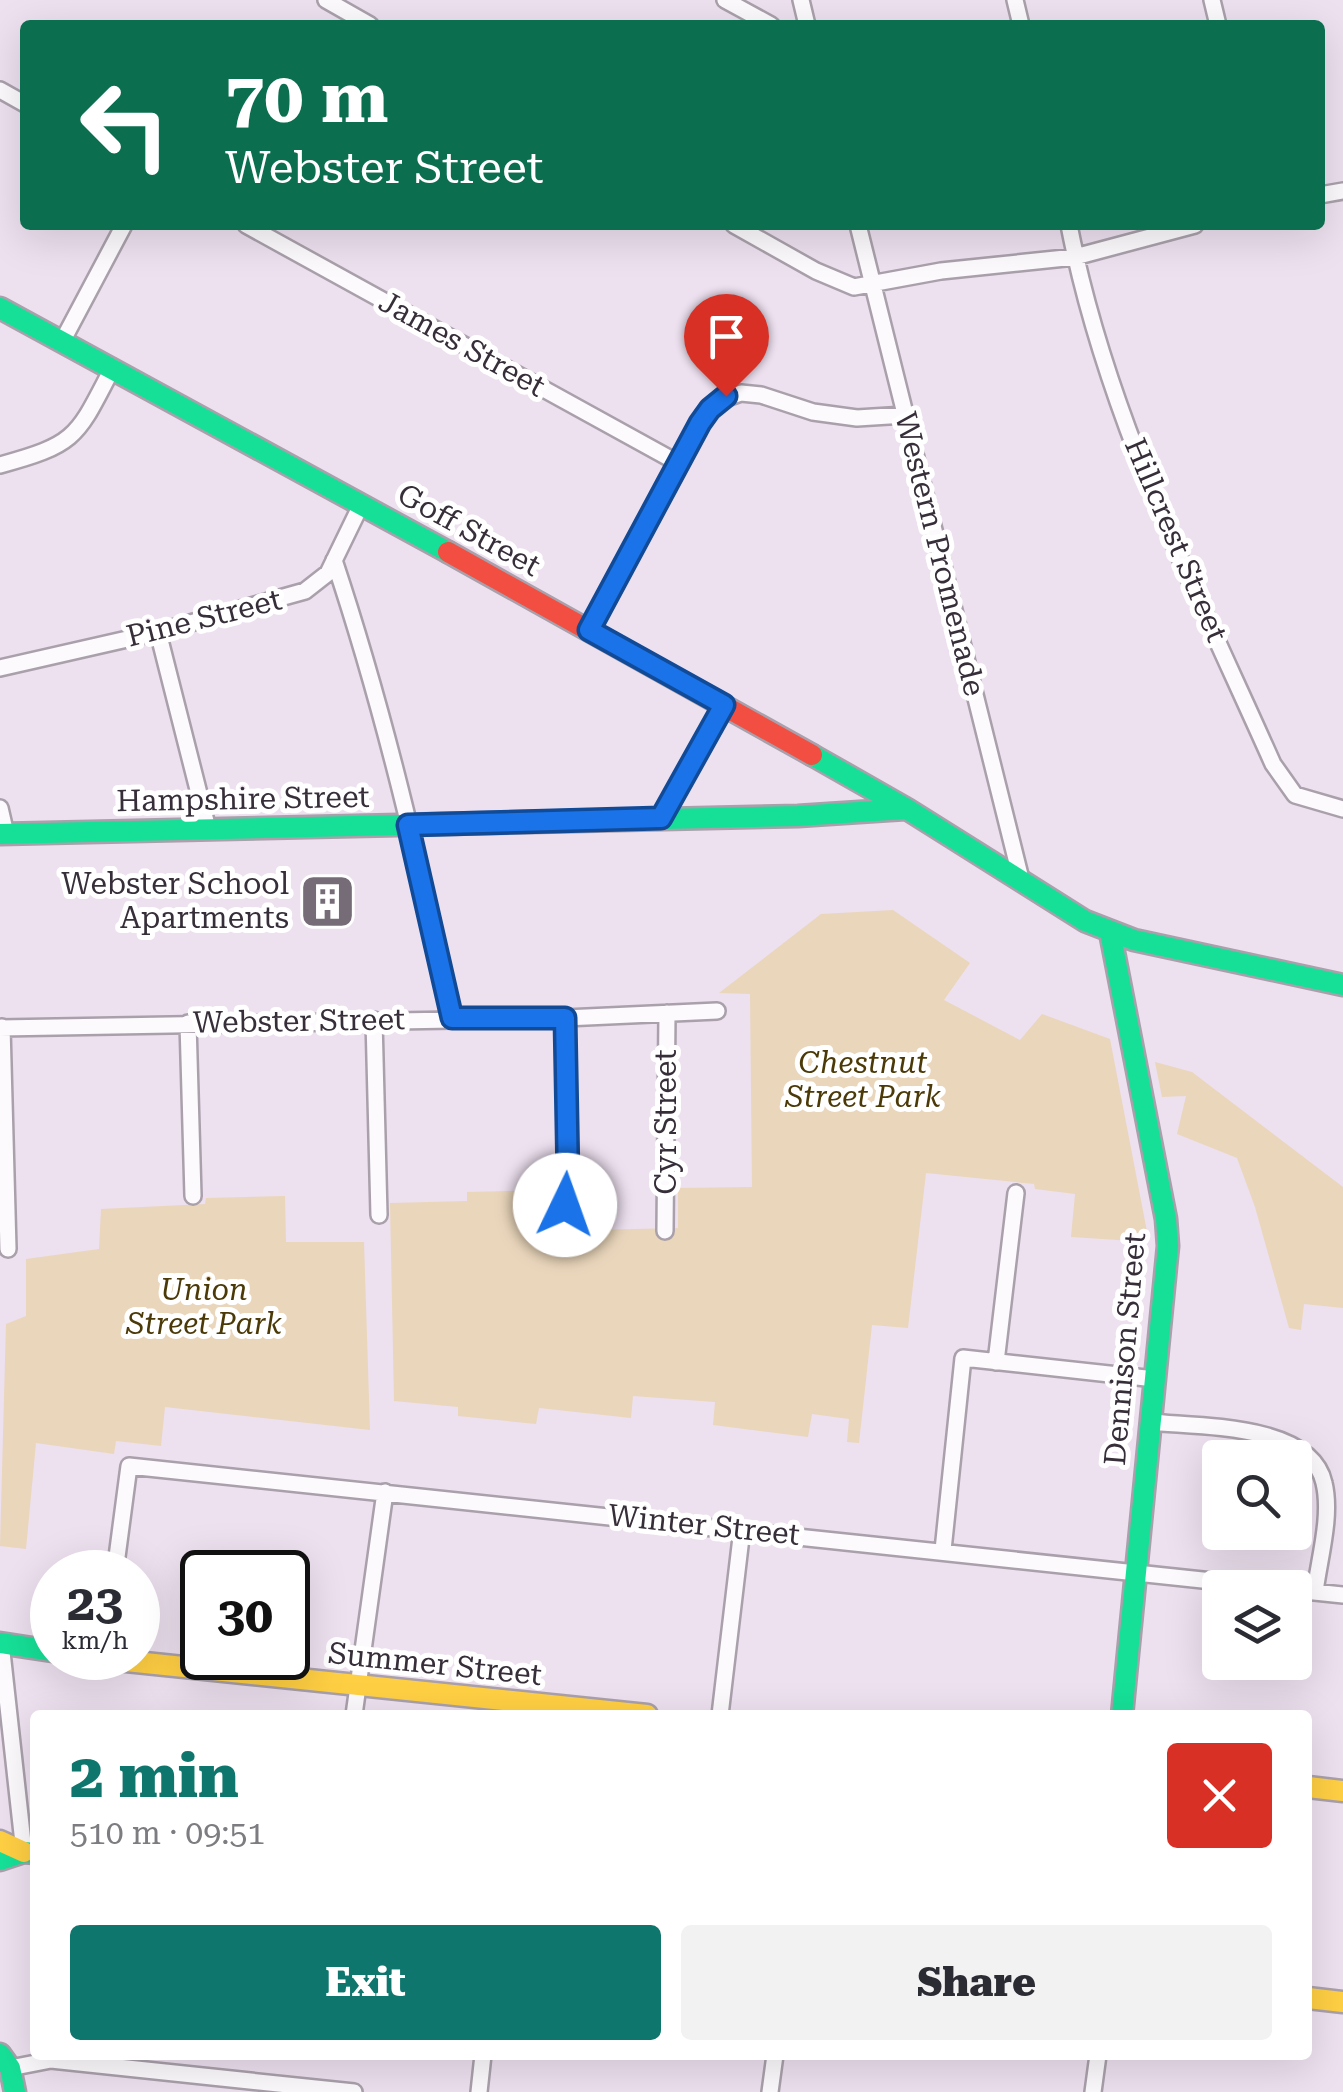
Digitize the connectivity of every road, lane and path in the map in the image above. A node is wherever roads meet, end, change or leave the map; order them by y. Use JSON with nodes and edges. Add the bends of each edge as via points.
{"nodes":[{"id":1,"x":326,"y":0,"type":"edge"},
{"id":2,"x":725,"y":0,"type":"edge"},
{"id":3,"x":361,"y":20,"type":"edge"},
{"id":4,"x":762,"y":20,"type":"edge"},
{"id":5,"x":121,"y":230,"type":"edge"},
{"id":6,"x":255,"y":230,"type":"edge"},
{"id":7,"x":743,"y":230,"type":"edge"},
{"id":8,"x":859,"y":230,"type":"edge"},
{"id":9,"x":1070,"y":230,"type":"edge"},
{"id":10,"x":1176,"y":230,"type":"edge"},
{"id":11,"x":1075,"y":257,"type":"junction"},
{"id":12,"x":873,"y":284,"type":"junction"},
{"id":13,"x":0,"y":308,"type":"edge"},
{"id":14,"x":63,"y":340,"type":"junction"},
{"id":15,"x":113,"y":367,"type":"junction"},
{"id":16,"x":904,"y":415,"type":"junction"},
{"id":17,"x":678,"y":463,"type":"junction"},
{"id":18,"x":0,"y":464,"type":"edge"},
{"id":19,"x":361,"y":505,"type":"junction"},
{"id":20,"x":334,"y":560,"type":"junction"},
{"id":21,"x":589,"y":630,"type":"junction"},
{"id":22,"x":158,"y":632,"type":"junction"},
{"id":23,"x":0,"y":668,"type":"edge"},
{"id":24,"x":724,"y":705,"type":"junction"},
{"id":25,"x":0,"y":808,"type":"edge"},
{"id":26,"x":907,"y":809,"type":"junction"},
{"id":27,"x":1343,"y":809,"type":"edge"},
{"id":28,"x":661,"y":818,"type":"junction"},
{"id":29,"x":408,"y":825,"type":"junction"},
{"id":30,"x":208,"y":829,"type":"junction"},
{"id":31,"x":3,"y":834,"type":"edge"},
{"id":32,"x":1022,"y":883,"type":"junction"},
{"id":33,"x":1110,"y":932,"type":"junction"},
{"id":34,"x":1343,"y":985,"type":"edge"},
{"id":35,"x":717,"y":1011,"type":"dead end"},
{"id":36,"x":666,"y":1012,"type":"junction"},
{"id":37,"x":452,"y":1018,"type":"junction"},
{"id":38,"x":565,"y":1018,"type":"junction"},
{"id":39,"x":374,"y":1020,"type":"junction"},
{"id":40,"x":188,"y":1023,"type":"junction"},
{"id":41,"x":1,"y":1028,"type":"edge"},
{"id":42,"x":1016,"y":1193,"type":"dead end"},
{"id":43,"x":192,"y":1196,"type":"dead end"},
{"id":44,"x":551,"y":1212,"type":"dead end"},
{"id":45,"x":379,"y":1215,"type":"dead end"},
{"id":46,"x":665,"y":1231,"type":"dead end"},
{"id":47,"x":8,"y":1250,"type":"dead end"},
{"id":48,"x":996,"y":1362,"type":"junction"},
{"id":49,"x":1155,"y":1379,"type":"junction"},
{"id":50,"x":1151,"y":1422,"type":"junction"},
{"id":51,"x":385,"y":1492,"type":"junction"},
{"id":52,"x":742,"y":1529,"type":"junction"},
{"id":53,"x":118,"y":1550,"type":"edge"},
{"id":54,"x":943,"y":1550,"type":"junction"},
{"id":55,"x":1135,"y":1570,"type":"junction"},
{"id":56,"x":1202,"y":1578,"type":"edge"},
{"id":57,"x":1314,"y":1592,"type":"joint"},
{"id":58,"x":1343,"y":1595,"type":"edge"},
{"id":59,"x":1,"y":1643,"type":"edge"},
{"id":60,"x":30,"y":1648,"type":"edge"},
{"id":61,"x":160,"y":1664,"type":"edge"},
{"id":62,"x":358,"y":1686,"type":"junction"},
{"id":63,"x":355,"y":1710,"type":"edge"},
{"id":64,"x":597,"y":1710,"type":"edge"},
{"id":65,"x":721,"y":1710,"type":"edge"},
{"id":66,"x":1122,"y":1710,"type":"edge"},
{"id":67,"x":1312,"y":1787,"type":"edge"},
{"id":68,"x":1343,"y":1791,"type":"edge"},
{"id":69,"x":0,"y":1840,"type":"edge"},
{"id":70,"x":30,"y":1853,"type":"edge"},
{"id":71,"x":0,"y":1860,"type":"edge"},
{"id":72,"x":1312,"y":1998,"type":"edge"},
{"id":73,"x":1343,"y":2002,"type":"edge"},
{"id":74,"x":482,"y":2060,"type":"edge"},
{"id":75,"x":774,"y":2060,"type":"edge"},
{"id":76,"x":1097,"y":2060,"type":"edge"},
{"id":77,"x":5,"y":2061,"type":"edge"},
{"id":78,"x":15,"y":2092,"type":"edge"},
{"id":79,"x":354,"y":2092,"type":"edge"},
{"id":80,"x":479,"y":2092,"type":"edge"},
{"id":81,"x":770,"y":2092,"type":"edge"},
{"id":82,"x":1093,"y":2092,"type":"edge"}],
"edges":[{"from":1,"to":3,"type":"street"},
{"from":2,"to":4,"type":"street"},
{"from":5,"to":14,"type":"street"},
{"from":6,"to":17,"type":"street","name":"James Street"},
{"from":7,"to":12,"type":"street","via":[[846,286]]},
{"from":8,"to":12,"type":"street","name":"Western Promenade"},
{"from":9,"to":11,"type":"street","name":"Hillcrest Street"},
{"from":10,"to":11,"type":"street"},
{"from":11,"to":12,"type":"street"},
{"from":11,"to":27,"type":"street","name":"Hillcrest Street","via":[[1122,414],[1170,538],[1273,764],[1295,796]]},
{"from":12,"to":16,"type":"street","name":"Western Promenade"},
{"from":13,"to":14,"type":"main road","name":"Goff Street"},
{"from":14,"to":15,"type":"main road","name":"Goff Street"},
{"from":15,"to":18,"type":"street","via":[[66,443]]},
{"from":15,"to":19,"type":"main road","name":"Goff Street"},
{"from":16,"to":17,"type":"street","via":[[857,418],[760,394],[726,396],[710,409]]},
{"from":16,"to":32,"type":"street","name":"Western Promenade"},
{"from":17,"to":21,"type":"street"},
{"from":19,"to":20,"type":"street","name":"Pine Street"},
{"from":19,"to":21,"type":"main road","name":"Goff Street"},
{"from":20,"to":22,"type":"street","name":"Pine Street","via":[[305,592]]},
{"from":20,"to":29,"type":"street"},
{"from":21,"to":24,"type":"main road","name":"Goff Street"},
{"from":22,"to":23,"type":"street","name":"Pine Street"},
{"from":22,"to":30,"type":"street"},
{"from":24,"to":26,"type":"main road","name":"Goff Street"},
{"from":24,"to":28,"type":"street"},
{"from":25,"to":31,"type":"street"},
{"from":26,"to":28,"type":"main road","name":"Hampshire Street"},
{"from":26,"to":32,"type":"main road","name":"Goff Street"},
{"from":28,"to":29,"type":"main road","name":"Hampshire Street"},
{"from":29,"to":30,"type":"main road","name":"Hampshire Street"},
{"from":29,"to":37,"type":"street"},
{"from":30,"to":31,"type":"main road","name":"Hampshire Street"},
{"from":32,"to":33,"type":"main road","name":"Goff Street"},
{"from":33,"to":34,"type":"main road","name":"Goff Street"},
{"from":33,"to":49,"type":"main road","name":"Dennison Street","via":[[1166,1220]]},
{"from":35,"to":36,"type":"street","name":"Webster Street"},
{"from":36,"to":38,"type":"street","name":"Webster Street"},
{"from":36,"to":46,"type":"street","name":"Cyr Street"},
{"from":37,"to":38,"type":"street","name":"Webster Street"},
{"from":37,"to":39,"type":"street","name":"Webster Street"},
{"from":38,"to":44,"type":"street","via":[[567,1197]]},
{"from":39,"to":40,"type":"street","name":"Webster Street"},
{"from":39,"to":45,"type":"street"},
{"from":40,"to":41,"type":"street","name":"Webster Street"},
{"from":40,"to":43,"type":"street"},
{"from":41,"to":47,"type":"street"},
{"from":42,"to":48,"type":"street"},
{"from":48,"to":49,"type":"street"},
{"from":48,"to":54,"type":"street","via":[[964,1358]]},
{"from":49,"to":50,"type":"main road","name":"Dennison Street"},
{"from":50,"to":55,"type":"main road","name":"Dennison Street"},
{"from":50,"to":57,"type":"street","via":[[1274,1437],[1312,1460],[1326,1505]]},
{"from":51,"to":52,"type":"street","name":"Winter Street"},
{"from":51,"to":53,"type":"street","name":"Winter Street","via":[[129,1466]]},
{"from":51,"to":62,"type":"street"},
{"from":52,"to":54,"type":"street","name":"Winter Street"},
{"from":52,"to":65,"type":"street"},
{"from":54,"to":55,"type":"street","name":"Winter Street"},
{"from":55,"to":56,"type":"street","name":"Winter Street"},
{"from":55,"to":66,"type":"main road","name":"Dennison Street"},
{"from":57,"to":58,"type":"street"},
{"from":59,"to":60,"type":"main road"},
{"from":59,"to":70,"type":"street"},
{"from":61,"to":62,"type":"main road","name":"Summer Street"},
{"from":62,"to":63,"type":"street"},
{"from":62,"to":64,"type":"main road","name":"Summer Street"},
{"from":67,"to":68,"type":"main road"},
{"from":69,"to":70,"type":"main road"},
{"from":70,"to":71,"type":"main road"},
{"from":72,"to":73,"type":"main road"},
{"from":74,"to":80,"type":"street"},
{"from":75,"to":81,"type":"street"},
{"from":76,"to":82,"type":"street"},
{"from":77,"to":78,"type":"main road"},
{"from":77,"to":79,"type":"street","via":[[51,2060]]}]}
